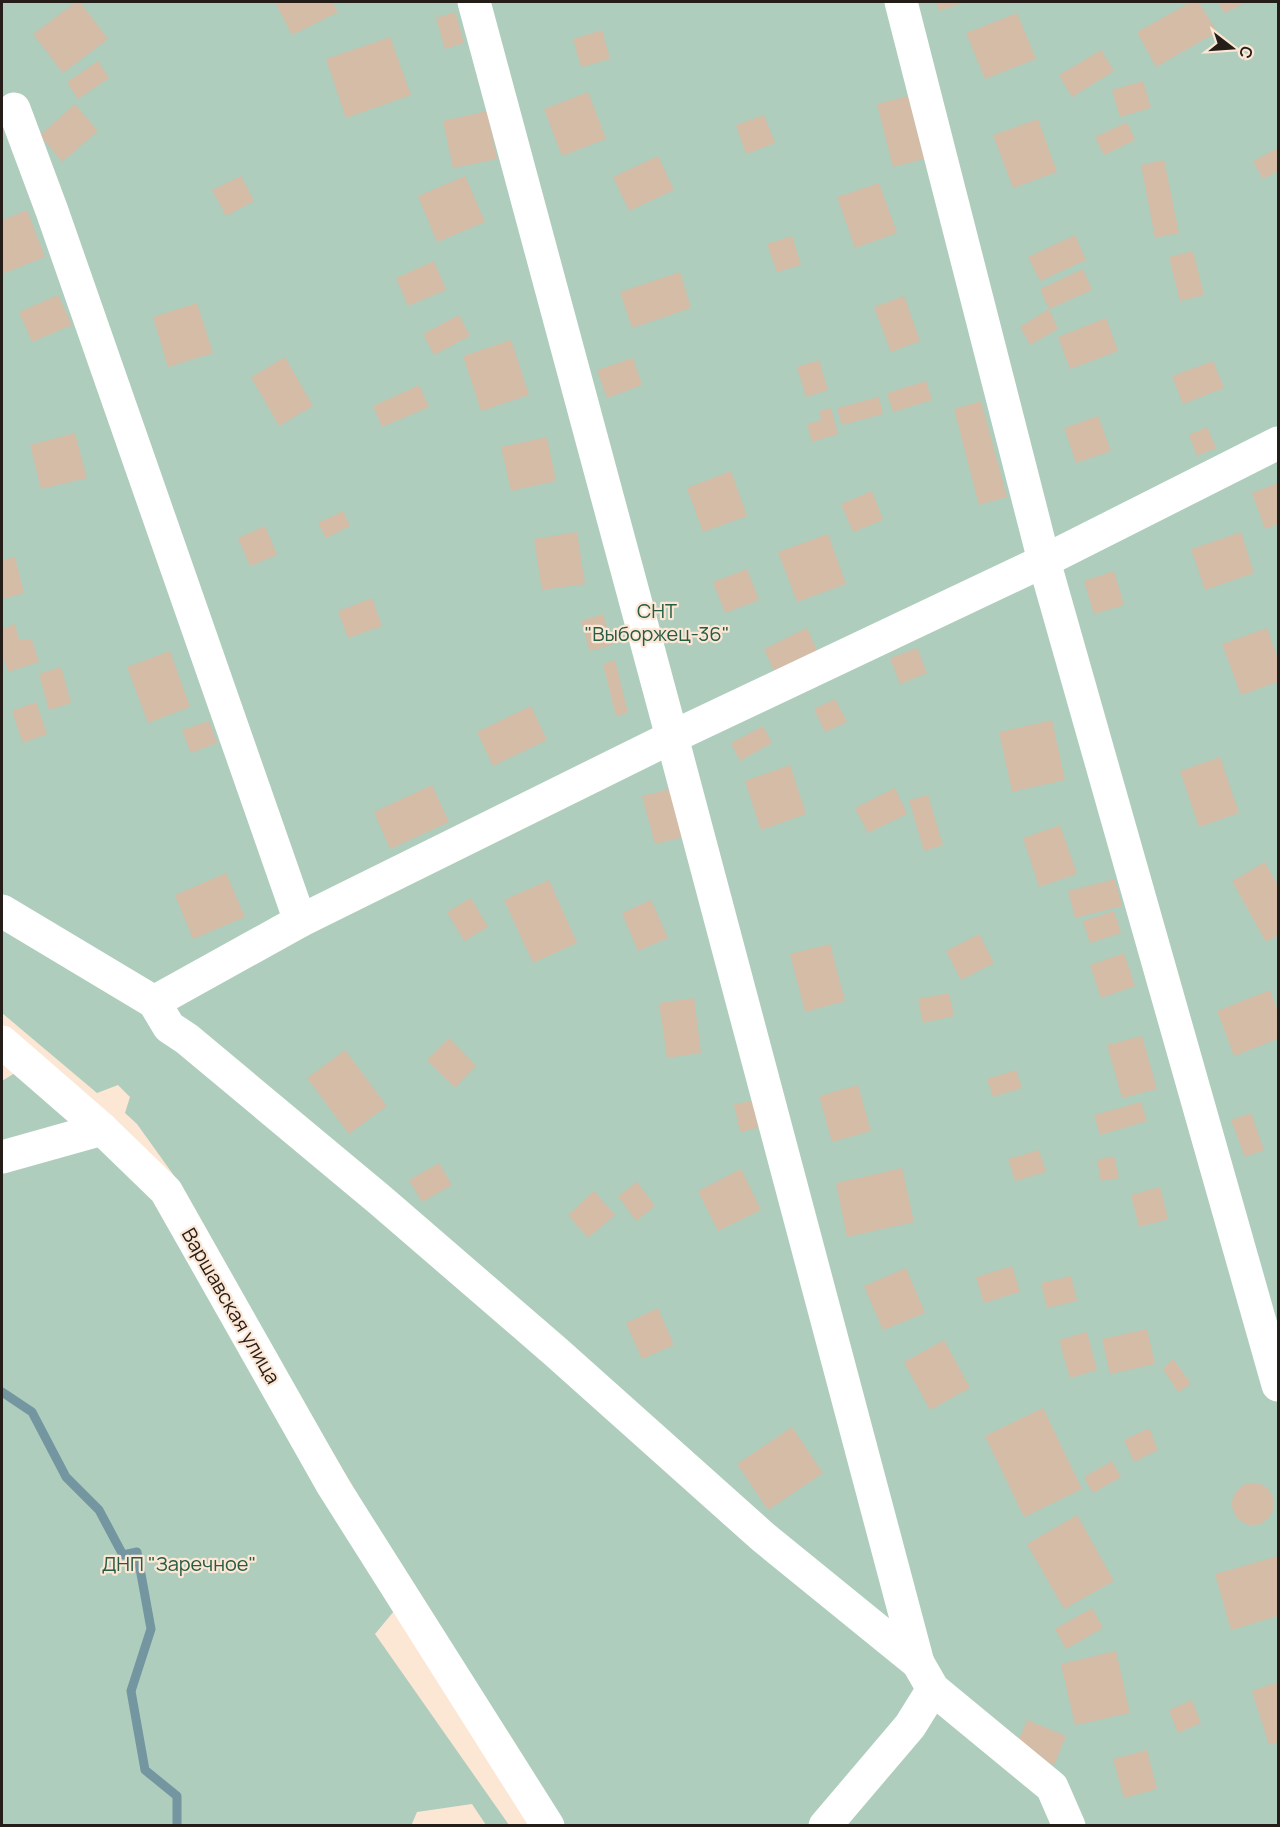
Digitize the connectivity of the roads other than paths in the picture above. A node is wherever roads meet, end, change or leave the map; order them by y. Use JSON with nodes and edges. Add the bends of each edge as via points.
{"nodes":[{"id":1,"x":474,"y":2,"type":"edge"},
{"id":2,"x":901,"y":2,"type":"edge"},
{"id":3,"x":14,"y":109,"type":"dead end"},
{"id":4,"x":1278,"y":443,"type":"edge"},
{"id":5,"x":1044,"y":561,"type":"junction"},
{"id":6,"x":672,"y":737,"type":"junction"},
{"id":7,"x":2,"y":911,"type":"edge"},
{"id":8,"x":300,"y":921,"type":"junction"},
{"id":9,"x":154,"y":1002,"type":"junction"},
{"id":10,"x":2,"y":1042,"type":"edge"},
{"id":11,"x":102,"y":1129,"type":"junction"},
{"id":12,"x":2,"y":1157,"type":"edge"},
{"id":13,"x":1278,"y":1384,"type":"edge"},
{"id":14,"x":926,"y":1676,"type":"junction"},
{"id":15,"x":548,"y":1826,"type":"edge"},
{"id":16,"x":825,"y":1826,"type":"edge"},
{"id":17,"x":1069,"y":1826,"type":"edge"}],
"edges":[{"from":1,"to":6,"type":"street"},
{"from":2,"to":5,"type":"street"},
{"from":3,"to":8,"type":"street"},
{"from":4,"to":5,"type":"street"},
{"from":5,"to":6,"type":"street"},
{"from":5,"to":13,"type":"street"},
{"from":6,"to":8,"type":"street"},
{"from":6,"to":14,"type":"street"},
{"from":7,"to":9,"type":"street"},
{"from":8,"to":9,"type":"street"},
{"from":9,"to":14,"type":"street","via":[[169,1027],[380,1200]]},
{"from":10,"to":11,"type":"street","name":"Варшавская улица"},
{"from":11,"to":12,"type":"street"},
{"from":11,"to":15,"type":"street","name":"Варшавская улица","via":[[166,1191],[333,1486]]},
{"from":14,"to":16,"type":"street","via":[[910,1726]]},
{"from":14,"to":17,"type":"street","via":[[1052,1787]]}]}
